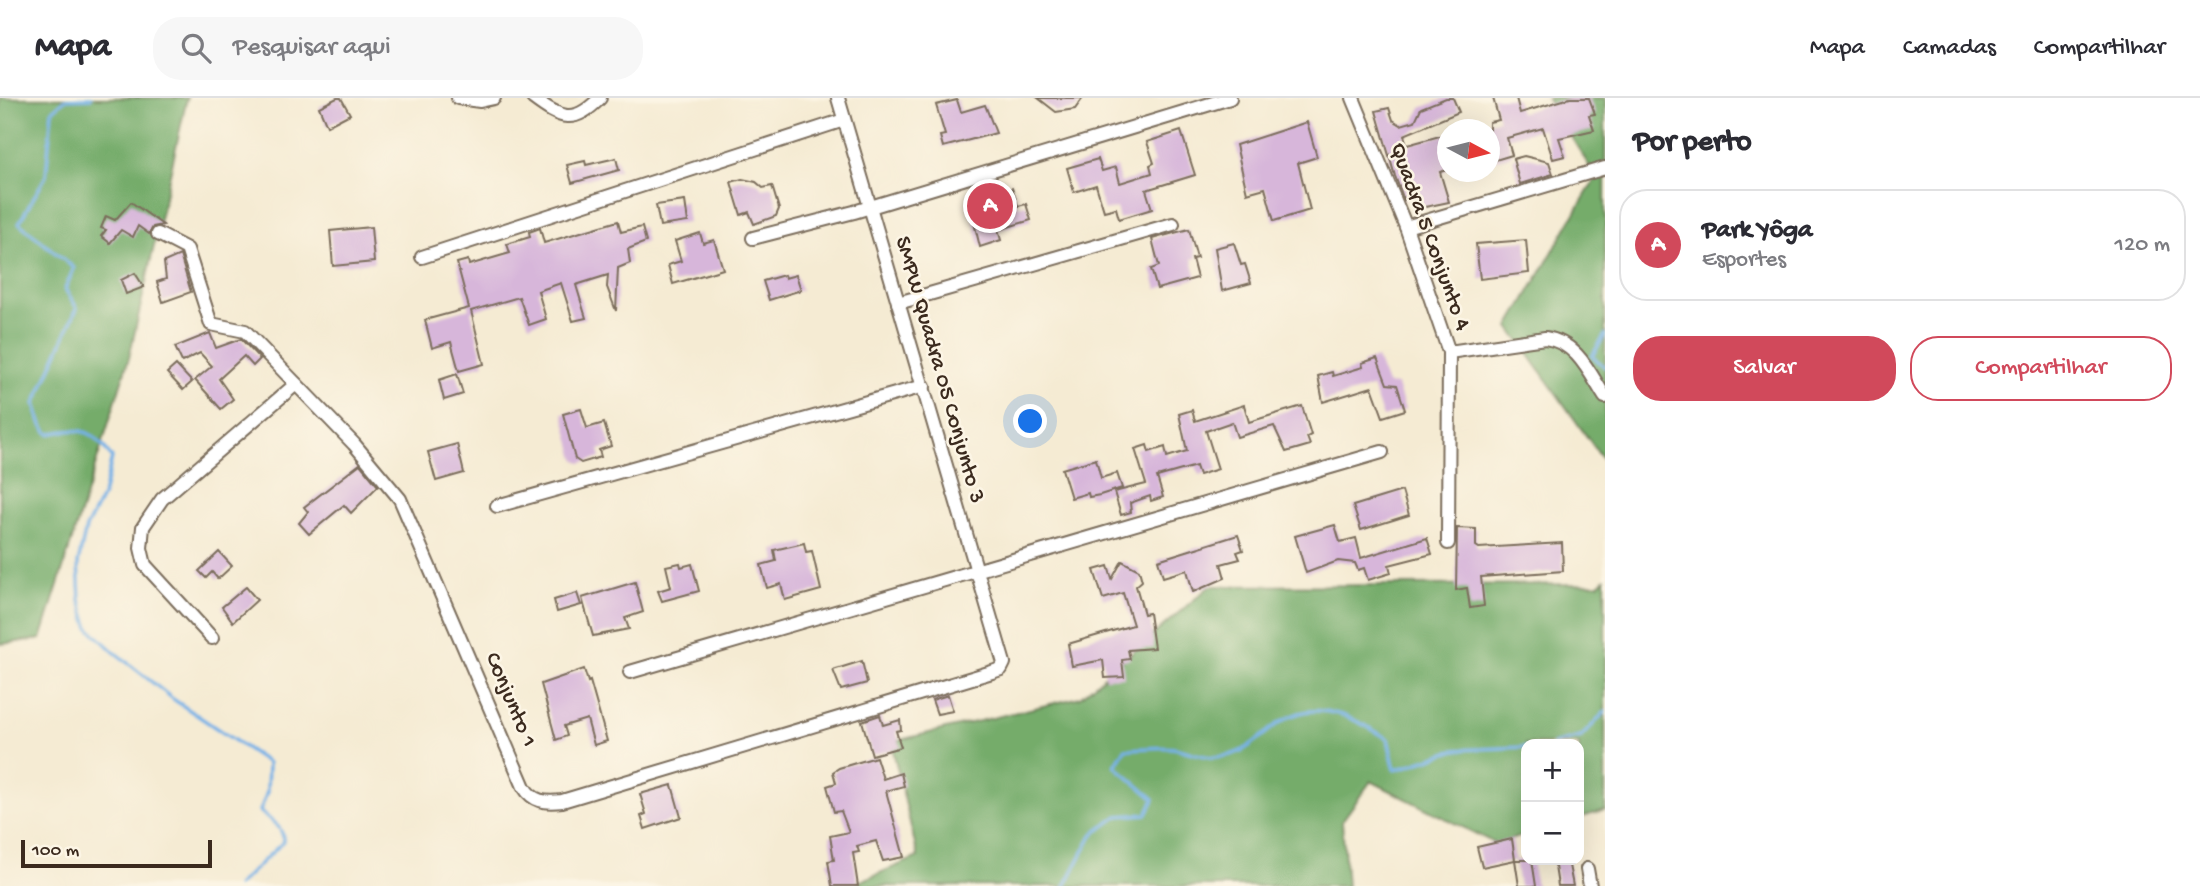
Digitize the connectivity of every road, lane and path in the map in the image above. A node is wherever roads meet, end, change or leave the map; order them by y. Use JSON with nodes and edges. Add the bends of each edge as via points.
{"nodes":[{"id":1,"x":458,"y":98,"type":"edge"},
{"id":2,"x":494,"y":98,"type":"edge"},
{"id":3,"x":533,"y":98,"type":"edge"},
{"id":4,"x":600,"y":98,"type":"edge"},
{"id":5,"x":838,"y":98,"type":"edge"},
{"id":6,"x":1230,"y":98,"type":"edge"},
{"id":7,"x":1353,"y":98,"type":"edge"},
{"id":8,"x":844,"y":120,"type":"junction"},
{"id":9,"x":1605,"y":168,"type":"edge"},
{"id":10,"x":869,"y":205,"type":"junction"},
{"id":11,"x":1174,"y":223,"type":"dead end"},
{"id":12,"x":1406,"y":227,"type":"junction"},
{"id":13,"x":158,"y":234,"type":"dead end"},
{"id":14,"x":753,"y":239,"type":"dead end"},
{"id":15,"x":422,"y":257,"type":"dead end"},
{"id":16,"x":898,"y":303,"type":"junction"},
{"id":17,"x":1449,"y":352,"type":"junction"},
{"id":18,"x":296,"y":384,"type":"junction"},
{"id":19,"x":924,"y":386,"type":"junction"},
{"id":20,"x":1605,"y":397,"type":"edge"},
{"id":21,"x":1382,"y":452,"type":"dead end"},
{"id":22,"x":497,"y":506,"type":"dead end"},
{"id":23,"x":1448,"y":543,"type":"dead end"},
{"id":24,"x":976,"y":571,"type":"junction"},
{"id":25,"x":212,"y":638,"type":"dead end"},
{"id":26,"x":1002,"y":653,"type":"joint"},
{"id":27,"x":630,"y":672,"type":"dead end"},
{"id":28,"x":1587,"y":869,"type":"dead end"},
{"id":29,"x":1590,"y":886,"type":"edge"}],
"edges":[{"from":1,"to":2,"type":"street"},
{"from":3,"to":4,"type":"street","via":[[570,117],[581,115]]},
{"from":5,"to":8,"type":"street","name":"SMPW Quadra 05 Conjunto 3"},
{"from":6,"to":10,"type":"street"},
{"from":7,"to":12,"type":"street","name":"Quadra 5 Conjunto 4"},
{"from":8,"to":10,"type":"street","name":"SMPW Quadra 05 Conjunto 3"},
{"from":8,"to":15,"type":"street"},
{"from":9,"to":12,"type":"street"},
{"from":10,"to":14,"type":"street"},
{"from":10,"to":16,"type":"street","name":"SMPW Quadra 05 Conjunto 3"},
{"from":11,"to":16,"type":"street"},
{"from":12,"to":17,"type":"street","name":"Quadra 5 Conjunto 4"},
{"from":13,"to":18,"type":"street","name":"Conjunto 1","via":[[187,250],[211,324],[245,331]]},
{"from":16,"to":19,"type":"street","name":"SMPW Quadra 05 Conjunto 3"},
{"from":17,"to":20,"type":"street","via":[[1557,340],[1568,344]]},
{"from":17,"to":23,"type":"street","name":"Quadra 5 Conjunto 4"},
{"from":18,"to":25,"type":"street","via":[[162,499],[143,527],[145,565]]},
{"from":18,"to":26,"type":"street","name":"Conjunto 1","via":[[400,499],[524,787],[539,801],[562,801],[992,672],[1002,666]]},
{"from":19,"to":22,"type":"street"},
{"from":19,"to":24,"type":"street","name":"SMPW Quadra 05 Conjunto 3"},
{"from":21,"to":24,"type":"street"},
{"from":24,"to":26,"type":"street","name":"SMPW Quadra 05 Conjunto 3"},
{"from":24,"to":27,"type":"street"},
{"from":28,"to":29,"type":"street"}]}
